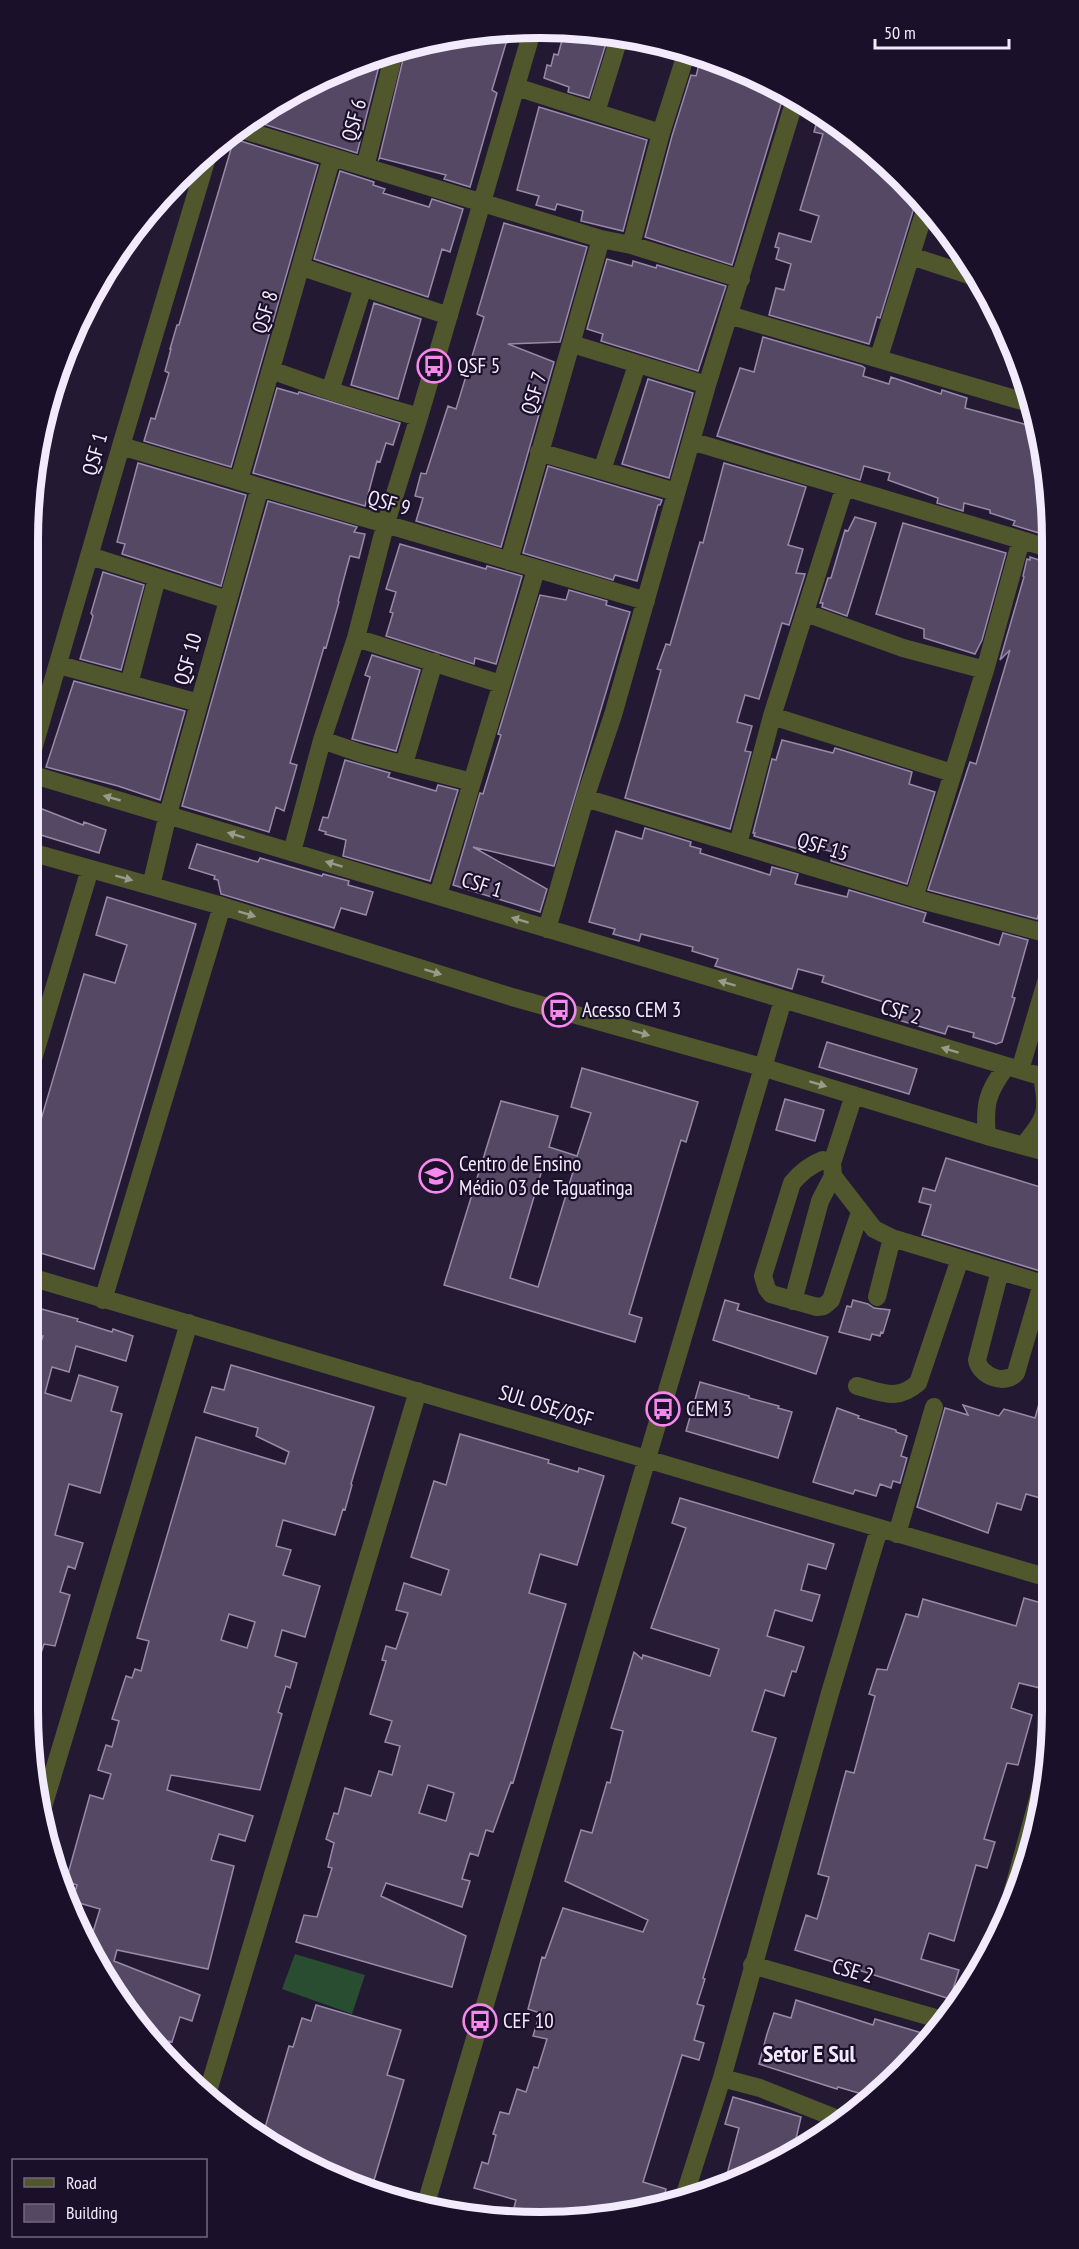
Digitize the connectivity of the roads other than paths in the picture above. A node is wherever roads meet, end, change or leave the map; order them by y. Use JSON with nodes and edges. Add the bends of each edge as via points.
{"nodes":[{"id":1,"x":530,"y":38,"type":"edge"},
{"id":2,"x":617,"y":44,"type":"edge"},
{"id":3,"x":684,"y":59,"type":"edge"},
{"id":4,"x":388,"y":61,"type":"edge"},
{"id":5,"x":516,"y":87,"type":"junction"},
{"id":6,"x":793,"y":107,"type":"edge"},
{"id":7,"x":596,"y":112,"type":"junction"},
{"id":8,"x":248,"y":131,"type":"edge"},
{"id":9,"x":661,"y":133,"type":"junction"},
{"id":10,"x":332,"y":158,"type":"junction"},
{"id":11,"x":204,"y":166,"type":"edge"},
{"id":12,"x":365,"y":167,"type":"junction"},
{"id":13,"x":482,"y":203,"type":"junction"},
{"id":14,"x":923,"y":216,"type":"edge"},
{"id":15,"x":601,"y":239,"type":"junction"},
{"id":16,"x":631,"y":246,"type":"junction"},
{"id":17,"x":911,"y":256,"type":"junction"},
{"id":18,"x":302,"y":267,"type":"junction"},
{"id":19,"x":965,"y":275,"type":"edge"},
{"id":20,"x":741,"y":279,"type":"junction"},
{"id":21,"x":363,"y":287,"type":"junction"},
{"id":22,"x":729,"y":315,"type":"junction"},
{"id":23,"x":449,"y":316,"type":"junction"},
{"id":24,"x":572,"y":344,"type":"junction"},
{"id":25,"x":879,"y":357,"type":"junction"},
{"id":26,"x":637,"y":364,"type":"junction"},
{"id":27,"x":271,"y":370,"type":"junction"},
{"id":28,"x":707,"y":385,"type":"junction"},
{"id":29,"x":330,"y":391,"type":"junction"},
{"id":30,"x":1021,"y":401,"type":"edge"},
{"id":31,"x":419,"y":417,"type":"junction"},
{"id":32,"x":691,"y":441,"type":"junction"},
{"id":33,"x":121,"y":446,"type":"junction"},
{"id":34,"x":539,"y":452,"type":"junction"},
{"id":35,"x":602,"y":470,"type":"junction"},
{"id":36,"x":239,"y":480,"type":"junction"},
{"id":37,"x":260,"y":487,"type":"junction"},
{"id":38,"x":844,"y":489,"type":"junction"},
{"id":39,"x":676,"y":492,"type":"junction"},
{"id":40,"x":385,"y":526,"type":"junction"},
{"id":41,"x":1021,"y":540,"type":"junction"},
{"id":42,"x":1042,"y":546,"type":"edge"},
{"id":43,"x":90,"y":556,"type":"junction"},
{"id":44,"x":510,"y":561,"type":"junction"},
{"id":45,"x":536,"y":570,"type":"junction"},
{"id":46,"x":157,"y":578,"type":"junction"},
{"id":47,"x":228,"y":600,"type":"junction"},
{"id":48,"x":646,"y":601,"type":"junction"},
{"id":49,"x":806,"y":613,"type":"junction"},
{"id":50,"x":356,"y":638,"type":"junction"},
{"id":51,"x":434,"y":662,"type":"junction"},
{"id":52,"x":59,"y":665,"type":"junction"},
{"id":53,"x":985,"y":670,"type":"junction"},
{"id":54,"x":129,"y":684,"type":"junction"},
{"id":55,"x":501,"y":684,"type":"junction"},
{"id":56,"x":199,"y":703,"type":"junction"},
{"id":57,"x":772,"y":716,"type":"junction"},
{"id":58,"x":38,"y":735,"type":"edge"},
{"id":59,"x":322,"y":740,"type":"junction"},
{"id":60,"x":404,"y":764,"type":"junction"},
{"id":61,"x":952,"y":773,"type":"junction"},
{"id":62,"x":38,"y":774,"type":"edge"},
{"id":63,"x":472,"y":782,"type":"junction"},
{"id":64,"x":585,"y":798,"type":"junction"},
{"id":65,"x":168,"y":814,"type":"junction"},
{"id":66,"x":738,"y":844,"type":"junction"},
{"id":67,"x":292,"y":852,"type":"junction"},
{"id":68,"x":38,"y":854,"type":"edge"},
{"id":69,"x":90,"y":869,"type":"junction"},
{"id":70,"x":151,"y":886,"type":"junction"},
{"id":71,"x":438,"y":895,"type":"junction"},
{"id":72,"x":915,"y":898,"type":"junction"},
{"id":73,"x":222,"y":906,"type":"junction"},
{"id":74,"x":548,"y":929,"type":"junction"},
{"id":75,"x":1042,"y":931,"type":"edge"},
{"id":76,"x":1042,"y":991,"type":"edge"},
{"id":77,"x":783,"y":1000,"type":"junction"},
{"id":78,"x":38,"y":1042,"type":"edge"},
{"id":79,"x":762,"y":1066,"type":"junction"},
{"id":80,"x":1013,"y":1068,"type":"junction"},
{"id":81,"x":1042,"y":1077,"type":"edge"},
{"id":82,"x":850,"y":1094,"type":"junction"},
{"id":83,"x":1042,"y":1124,"type":"edge"},
{"id":84,"x":987,"y":1136,"type":"junction"},
{"id":85,"x":1023,"y":1145,"type":"junction"},
{"id":86,"x":1042,"y":1151,"type":"edge"},
{"id":87,"x":829,"y":1166,"type":"junction"},
{"id":88,"x":861,"y":1212,"type":"junction"},
{"id":89,"x":892,"y":1238,"type":"junction"},
{"id":90,"x":960,"y":1259,"type":"junction"},
{"id":91,"x":1000,"y":1271,"type":"junction"},
{"id":92,"x":38,"y":1279,"type":"edge"},
{"id":93,"x":1042,"y":1284,"type":"edge"},
{"id":94,"x":877,"y":1297,"type":"dead end"},
{"id":95,"x":1042,"y":1297,"type":"edge"},
{"id":96,"x":103,"y":1300,"type":"junction"},
{"id":97,"x":793,"y":1300,"type":"junction"},
{"id":98,"x":189,"y":1323,"type":"junction"},
{"id":99,"x":857,"y":1386,"type":"dead end"},
{"id":100,"x":418,"y":1391,"type":"junction"},
{"id":101,"x":934,"y":1407,"type":"dead end"},
{"id":102,"x":648,"y":1460,"type":"junction"},
{"id":103,"x":879,"y":1529,"type":"junction"},
{"id":104,"x":897,"y":1534,"type":"junction"},
{"id":105,"x":1042,"y":1577,"type":"edge"},
{"id":106,"x":46,"y":1798,"type":"edge"},
{"id":107,"x":752,"y":1965,"type":"junction"},
{"id":108,"x":935,"y":2018,"type":"edge"},
{"id":109,"x":722,"y":2078,"type":"junction"},
{"id":110,"x":209,"y":2087,"type":"edge"},
{"id":111,"x":832,"y":2117,"type":"edge"},
{"id":112,"x":687,"y":2189,"type":"edge"},
{"id":113,"x":428,"y":2198,"type":"edge"}],
"edges":[{"from":1,"to":5,"type":"street"},
{"from":2,"to":7,"type":"street"},
{"from":3,"to":9,"type":"street"},
{"from":4,"to":12,"type":"street","name":"QSF 6"},
{"from":5,"to":7,"type":"street"},
{"from":5,"to":13,"type":"street"},
{"from":6,"to":20,"type":"street"},
{"from":7,"to":9,"type":"street"},
{"from":8,"to":10,"type":"street"},
{"from":9,"to":16,"type":"street"},
{"from":10,"to":12,"type":"street"},
{"from":10,"to":18,"type":"street","name":"QSF 8"},
{"from":11,"to":33,"type":"street","name":"QSF 1"},
{"from":12,"to":13,"type":"street"},
{"from":13,"to":15,"type":"street"},
{"from":13,"to":23,"type":"street"},
{"from":14,"to":17,"type":"street"},
{"from":15,"to":16,"type":"street"},
{"from":15,"to":24,"type":"street","name":"QSF 7"},
{"from":16,"to":20,"type":"street"},
{"from":17,"to":19,"type":"street"},
{"from":17,"to":25,"type":"street"},
{"from":18,"to":21,"type":"street"},
{"from":18,"to":27,"type":"street","name":"QSF 8"},
{"from":20,"to":22,"type":"street"},
{"from":21,"to":23,"type":"street"},
{"from":21,"to":29,"type":"street"},
{"from":22,"to":25,"type":"street"},
{"from":22,"to":28,"type":"street"},
{"from":23,"to":31,"type":"street"},
{"from":24,"to":26,"type":"street"},
{"from":24,"to":34,"type":"street","name":"QSF 7"},
{"from":25,"to":30,"type":"street"},
{"from":26,"to":28,"type":"street"},
{"from":26,"to":35,"type":"street"},
{"from":27,"to":29,"type":"street"},
{"from":27,"to":36,"type":"street","name":"QSF 8"},
{"from":28,"to":32,"type":"street"},
{"from":29,"to":31,"type":"street"},
{"from":31,"to":40,"type":"street"},
{"from":32,"to":38,"type":"street"},
{"from":32,"to":39,"type":"street"},
{"from":33,"to":36,"type":"street","name":"QSF 9"},
{"from":33,"to":43,"type":"street","name":"QSF 1"},
{"from":34,"to":35,"type":"street"},
{"from":34,"to":44,"type":"street","name":"QSF 7"},
{"from":35,"to":39,"type":"street"},
{"from":36,"to":37,"type":"street","name":"QSF 9"},
{"from":37,"to":40,"type":"street","name":"QSF 9"},
{"from":37,"to":47,"type":"street","name":"QSF 10"},
{"from":38,"to":41,"type":"street"},
{"from":38,"to":49,"type":"street"},
{"from":39,"to":48,"type":"street"},
{"from":40,"to":44,"type":"street","name":"QSF 9"},
{"from":40,"to":50,"type":"street"},
{"from":41,"to":42,"type":"street"},
{"from":41,"to":53,"type":"street"},
{"from":43,"to":46,"type":"street"},
{"from":43,"to":52,"type":"street","name":"QSF 1"},
{"from":44,"to":45,"type":"street","name":"QSF 9"},
{"from":45,"to":48,"type":"street","name":"QSF 9"},
{"from":45,"to":55,"type":"street"},
{"from":46,"to":47,"type":"street"},
{"from":46,"to":54,"type":"street"},
{"from":47,"to":56,"type":"street","name":"QSF 10"},
{"from":48,"to":64,"type":"street"},
{"from":49,"to":53,"type":"street","via":[[903,648]]},
{"from":49,"to":57,"type":"street"},
{"from":50,"to":51,"type":"street"},
{"from":50,"to":59,"type":"street"},
{"from":51,"to":55,"type":"street"},
{"from":51,"to":60,"type":"street"},
{"from":52,"to":54,"type":"street","name":"QSF 10"},
{"from":52,"to":58,"type":"street","name":"QSF 1"},
{"from":53,"to":61,"type":"street"},
{"from":54,"to":56,"type":"street","name":"QSF 10"},
{"from":55,"to":63,"type":"street"},
{"from":56,"to":65,"type":"street"},
{"from":57,"to":61,"type":"street"},
{"from":57,"to":66,"type":"street"},
{"from":59,"to":60,"type":"street"},
{"from":59,"to":67,"type":"street"},
{"from":60,"to":63,"type":"street"},
{"from":61,"to":72,"type":"street"},
{"from":65,"to":62,"type":"street","name":"CSF 1","one_way":true},
{"from":63,"to":71,"type":"street"},
{"from":64,"to":66,"type":"street","name":"QSF 15"},
{"from":64,"to":74,"type":"street"},
{"from":67,"to":65,"type":"street","name":"CSF 1","one_way":true},
{"from":65,"to":70,"type":"street"},
{"from":66,"to":72,"type":"street","name":"QSF 15"},
{"from":71,"to":67,"type":"street","name":"CSF 1","one_way":true},
{"from":68,"to":69,"type":"street"},
{"from":69,"to":70,"type":"street","one_way":true},
{"from":69,"to":78,"type":"street"},
{"from":70,"to":73,"type":"street"},
{"from":74,"to":71,"type":"street","name":"CSF 1","one_way":true},
{"from":72,"to":75,"type":"street","name":"QSF 15"},
{"from":73,"to":79,"type":"street","one_way":true,"via":[[512,997]]},
{"from":73,"to":96,"type":"street"},
{"from":77,"to":74,"type":"street","name":"CSF 1","one_way":true},
{"from":76,"to":80,"type":"street"},
{"from":77,"to":79,"type":"street"},
{"from":80,"to":77,"type":"street","name":"CSF 2","one_way":true},
{"from":79,"to":82,"type":"street","one_way":true},
{"from":79,"to":102,"type":"street"},
{"from":80,"to":81,"type":"street"},
{"from":80,"to":84,"type":"street","via":[[988,1094]]},
{"from":82,"to":84,"type":"street"},
{"from":82,"to":87,"type":"street"},
{"from":83,"to":85,"type":"street"},
{"from":84,"to":85,"type":"street"},
{"from":85,"to":86,"type":"street"},
{"from":87,"to":88,"type":"street"},
{"from":87,"to":97,"type":"street"},
{"from":87,"to":97,"type":"street","via":[[801,1171],[792,1183],[763,1276],[771,1294]]},
{"from":88,"to":89,"type":"street","via":[[874,1229]]},
{"from":88,"to":97,"type":"street","via":[[831,1300],[817,1307]]},
{"from":89,"to":90,"type":"street"},
{"from":89,"to":94,"type":"street"},
{"from":90,"to":91,"type":"street"},
{"from":90,"to":99,"type":"street","via":[[918,1383],[898,1395]]},
{"from":91,"to":93,"type":"street"},
{"from":91,"to":95,"type":"street","via":[[977,1360],[987,1375],[1006,1379],[1016,1373]]},
{"from":92,"to":96,"type":"street","name":"SUL OSE/OSF"},
{"from":96,"to":98,"type":"street","name":"SUL OSE/OSF"},
{"from":98,"to":100,"type":"street","name":"SUL OSE/OSF"},
{"from":98,"to":106,"type":"street"},
{"from":100,"to":102,"type":"street","name":"SUL OSE/OSF"},
{"from":100,"to":110,"type":"street"},
{"from":101,"to":104,"type":"street"},
{"from":102,"to":103,"type":"street","name":"SUL OSE/OSF"},
{"from":102,"to":113,"type":"street"},
{"from":103,"to":104,"type":"street","name":"SUL OSE/OSF"},
{"from":103,"to":107,"type":"street"},
{"from":104,"to":105,"type":"street","name":"SUL OSE/OSF"},
{"from":107,"to":108,"type":"street","name":"CSE 2"},
{"from":107,"to":109,"type":"street"},
{"from":109,"to":111,"type":"street","via":[[760,2088]]},
{"from":109,"to":112,"type":"street"}]}
